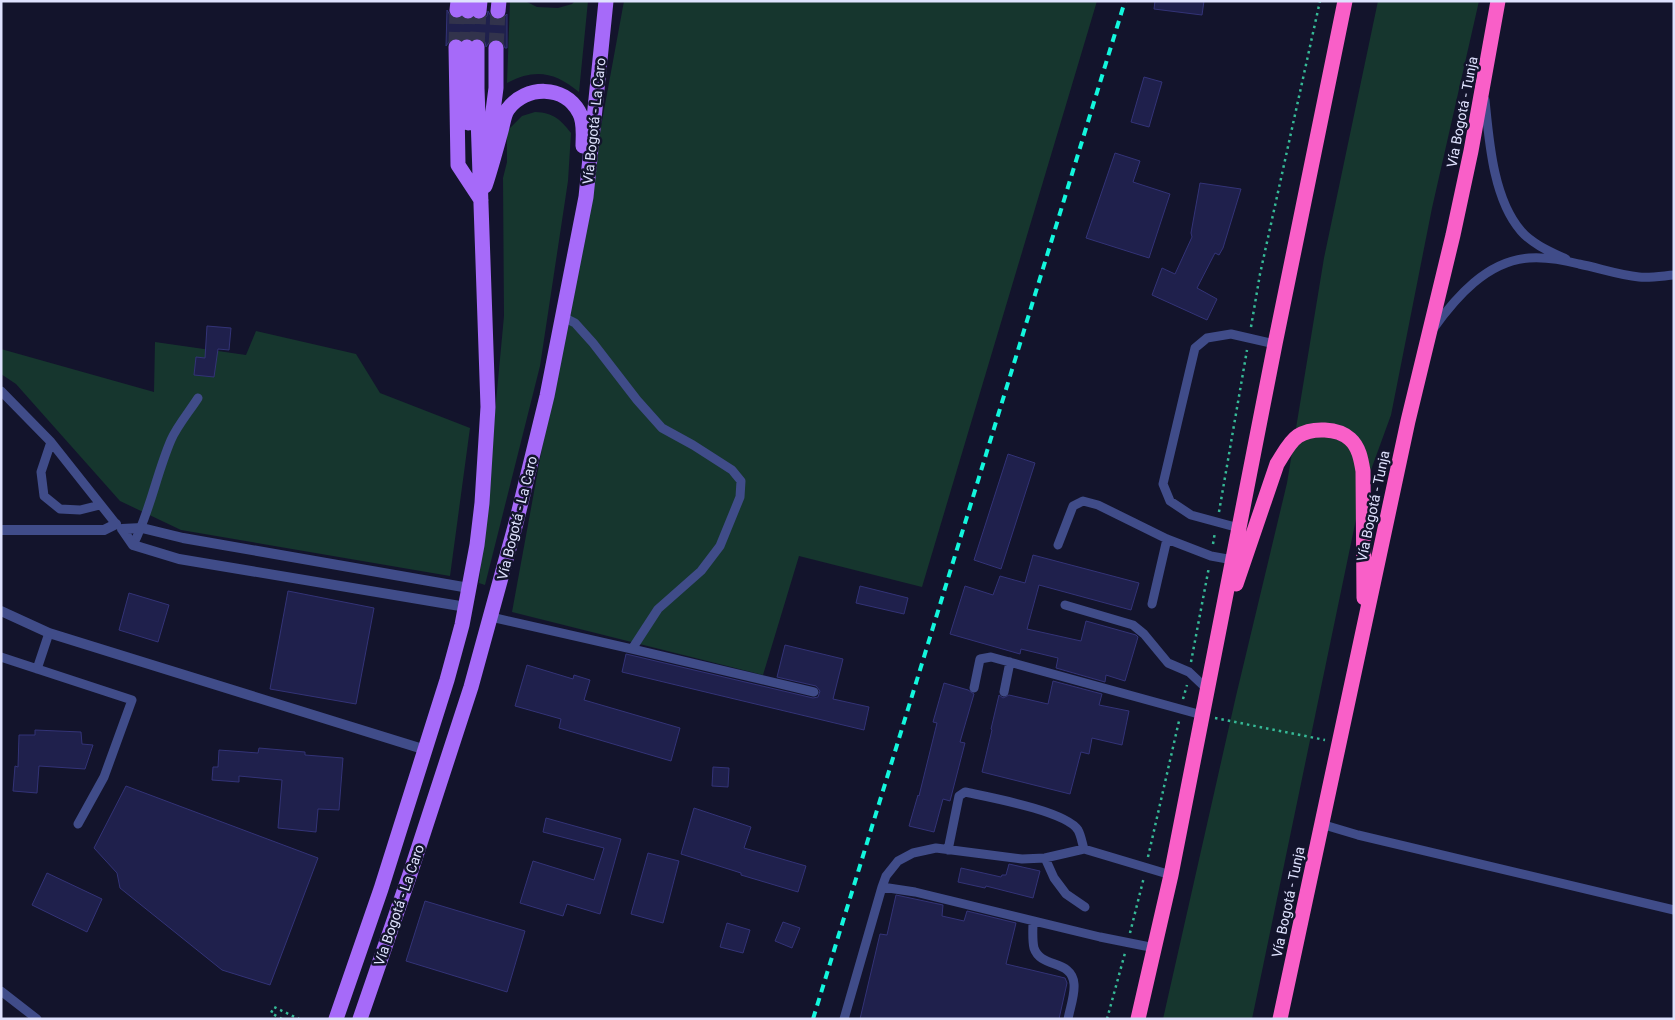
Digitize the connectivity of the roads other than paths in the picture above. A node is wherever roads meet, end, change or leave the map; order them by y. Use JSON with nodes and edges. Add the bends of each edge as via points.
{"nodes":[{"id":1,"x":606,"y":1,"type":"edge"},
{"id":2,"x":1346,"y":1,"type":"edge"},
{"id":3,"x":1498,"y":1,"type":"edge"},
{"id":4,"x":1484,"y":87,"type":"junction"},
{"id":5,"x":586,"y":197,"type":"junction"},
{"id":6,"x":481,"y":200,"type":"junction"},
{"id":7,"x":1576,"y":263,"type":"junction"},
{"id":8,"x":1674,"y":275,"type":"edge"},
{"id":9,"x":561,"y":316,"type":"junction"},
{"id":10,"x":1429,"y":336,"type":"junction"},
{"id":11,"x":1275,"y":344,"type":"junction"},
{"id":12,"x":1,"y":391,"type":"edge"},
{"id":13,"x":198,"y":398,"type":"dead end"},
{"id":14,"x":51,"y":442,"type":"junction"},
{"id":15,"x":100,"y":505,"type":"junction"},
{"id":16,"x":116,"y":524,"type":"joint"},
{"id":17,"x":142,"y":528,"type":"junction"},
{"id":18,"x":1239,"y":528,"type":"junction"},
{"id":19,"x":1,"y":530,"type":"edge"},
{"id":20,"x":1166,"y":539,"type":"junction"},
{"id":21,"x":1058,"y":545,"type":"dead end"},
{"id":22,"x":133,"y":546,"type":"junction"},
{"id":23,"x":1233,"y":560,"type":"junction"},
{"id":24,"x":469,"y":588,"type":"junction"},
{"id":25,"x":1152,"y":604,"type":"dead end"},
{"id":26,"x":1065,"y":605,"type":"dead end"},
{"id":27,"x":466,"y":607,"type":"junction"},
{"id":28,"x":1,"y":611,"type":"edge"},
{"id":29,"x":491,"y":617,"type":"junction"},
{"id":30,"x":1364,"y":627,"type":"junction"},
{"id":31,"x":48,"y":633,"type":"junction"},
{"id":32,"x":1217,"y":640,"type":"junction"},
{"id":33,"x":632,"y":649,"type":"junction"},
{"id":34,"x":1,"y":657,"type":"edge"},
{"id":35,"x":1010,"y":662,"type":"junction"},
{"id":36,"x":37,"y":668,"type":"junction"},
{"id":37,"x":974,"y":688,"type":"dead end"},
{"id":38,"x":1208,"y":689,"type":"junction"},
{"id":39,"x":814,"y":692,"type":"dead end"},
{"id":40,"x":1004,"y":692,"type":"dead end"},
{"id":41,"x":1202,"y":715,"type":"junction"},
{"id":42,"x":426,"y":750,"type":"junction"},
{"id":43,"x":78,"y":824,"type":"dead end"},
{"id":44,"x":1321,"y":824,"type":"junction"},
{"id":45,"x":1084,"y":849,"type":"junction"},
{"id":46,"x":948,"y":850,"type":"junction"},
{"id":47,"x":1045,"y":858,"type":"junction"},
{"id":48,"x":1171,"y":875,"type":"junction"},
{"id":49,"x":882,"y":887,"type":"junction"},
{"id":50,"x":1085,"y":907,"type":"dead end"},
{"id":51,"x":1674,"y":910,"type":"edge"},
{"id":52,"x":1033,"y":921,"type":"junction"},
{"id":53,"x":1155,"y":948,"type":"junction"},
{"id":54,"x":1,"y":991,"type":"edge"},
{"id":55,"x":37,"y":1019,"type":"edge"},
{"id":56,"x":336,"y":1019,"type":"edge"},
{"id":57,"x":360,"y":1019,"type":"edge"},
{"id":58,"x":844,"y":1019,"type":"edge"},
{"id":59,"x":1068,"y":1019,"type":"edge"},
{"id":60,"x":1138,"y":1019,"type":"edge"},
{"id":61,"x":1280,"y":1019,"type":"edge"}],
"edges":[{"from":1,"to":5,"type":"main road","name":"Vía Bogotá - La Caro"},
{"from":2,"to":11,"type":"highway"},
{"from":3,"to":4,"type":"highway","name":"Vía Bogotá - Tunja"},
{"from":4,"to":7,"type":"lane","via":[[1493,165],[1511,217],[1534,242]]},
{"from":4,"to":10,"type":"highway","name":"Vía Bogotá - Tunja"},
{"from":5,"to":6,"type":"main road","via":[[583,123],[579,111],[566,97],[544,90],[522,97],[508,110]]},
{"from":5,"to":9,"type":"main road","name":"Vía Bogotá - La Caro"},
{"from":6,"to":6,"type":"main road","name":"Vía Bogotá - La Caro","via":[[458,165],[477,47]]},
{"from":6,"to":24,"type":"main road","name":"Vía Bogotá - La Caro","via":[[488,407],[482,503]]},
{"from":7,"to":8,"type":"lane","via":[[1637,277]]},
{"from":7,"to":10,"type":"lane","via":[[1530,258],[1502,265],[1467,288]]},
{"from":9,"to":29,"type":"main road","name":"Vía Bogotá - La Caro","via":[[544,404]]},
{"from":9,"to":33,"type":"lane","via":[[575,323],[662,428],[732,470],[741,481],[740,497],[720,546],[701,571],[658,609]]},
{"from":10,"to":30,"type":"highway","name":"Vía Bogotá - Tunja"},
{"from":11,"to":18,"type":"highway"},
{"from":11,"to":18,"type":"lane","via":[[1231,334],[1207,338],[1195,348],[1163,484],[1170,501],[1191,515]]},
{"from":12,"to":14,"type":"lane"},
{"from":13,"to":17,"type":"lane","via":[[171,439]]},
{"from":14,"to":15,"type":"lane"},
{"from":14,"to":15,"type":"lane","via":[[41,472],[44,496],[60,509],[80,510]]},
{"from":15,"to":16,"type":"lane"},
{"from":16,"to":19,"type":"street","via":[[104,530]]},
{"from":17,"to":22,"type":"lane"},
{"from":17,"to":22,"type":"street","via":[[122,529]]},
{"from":17,"to":24,"type":"street","via":[[192,540]]},
{"from":18,"to":23,"type":"highway"},
{"from":20,"to":21,"type":"lane","via":[[1098,505],[1083,501],[1073,506]]},
{"from":20,"to":23,"type":"lane","via":[[1211,556]]},
{"from":20,"to":25,"type":"lane"},
{"from":22,"to":27,"type":"street","via":[[179,559]]},
{"from":23,"to":32,"type":"highway"},
{"from":24,"to":27,"type":"main road","name":"Vía Bogotá - La Caro"},
{"from":26,"to":38,"type":"lane","via":[[1133,625],[1168,663],[1189,672]]},
{"from":27,"to":42,"type":"main road","name":"Vía Bogotá - La Caro"},
{"from":28,"to":31,"type":"street"},
{"from":29,"to":33,"type":"lane"},
{"from":29,"to":57,"type":"main road","name":"Vía Bogotá - La Caro","via":[[452,747]]},
{"from":30,"to":32,"type":"highway","via":[[1363,471],[1360,453],[1350,438],[1334,431],[1317,430],[1298,436],[1277,464]]},
{"from":30,"to":44,"type":"highway","name":"Vía Bogotá - Tunja"},
{"from":31,"to":36,"type":"lane"},
{"from":31,"to":42,"type":"street"},
{"from":32,"to":38,"type":"highway"},
{"from":33,"to":39,"type":"lane"},
{"from":34,"to":36,"type":"lane"},
{"from":35,"to":37,"type":"lane","via":[[991,657],[980,659]]},
{"from":35,"to":40,"type":"lane"},
{"from":35,"to":41,"type":"lane"},
{"from":36,"to":43,"type":"lane","via":[[132,700],[104,777]]},
{"from":38,"to":41,"type":"highway"},
{"from":41,"to":48,"type":"highway"},
{"from":42,"to":56,"type":"main road","name":"Vía Bogotá - La Caro"},
{"from":44,"to":51,"type":"lane"},
{"from":44,"to":61,"type":"highway","name":"Vía Bogotá - Tunja"},
{"from":45,"to":46,"type":"lane","via":[[1078,830],[1062,817],[965,792],[959,796]]},
{"from":45,"to":47,"type":"lane"},
{"from":45,"to":48,"type":"lane"},
{"from":46,"to":47,"type":"lane","via":[[1022,859]]},
{"from":46,"to":49,"type":"lane","via":[[936,848],[898,860]]},
{"from":47,"to":50,"type":"lane","via":[[1066,894]]},
{"from":48,"to":53,"type":"highway"},
{"from":49,"to":52,"type":"lane"},
{"from":49,"to":58,"type":"lane"},
{"from":52,"to":53,"type":"lane"},
{"from":52,"to":59,"type":"lane","via":[[1034,948],[1040,957],[1073,975],[1075,986]]},
{"from":53,"to":60,"type":"highway"},
{"from":54,"to":55,"type":"lane"}]}
